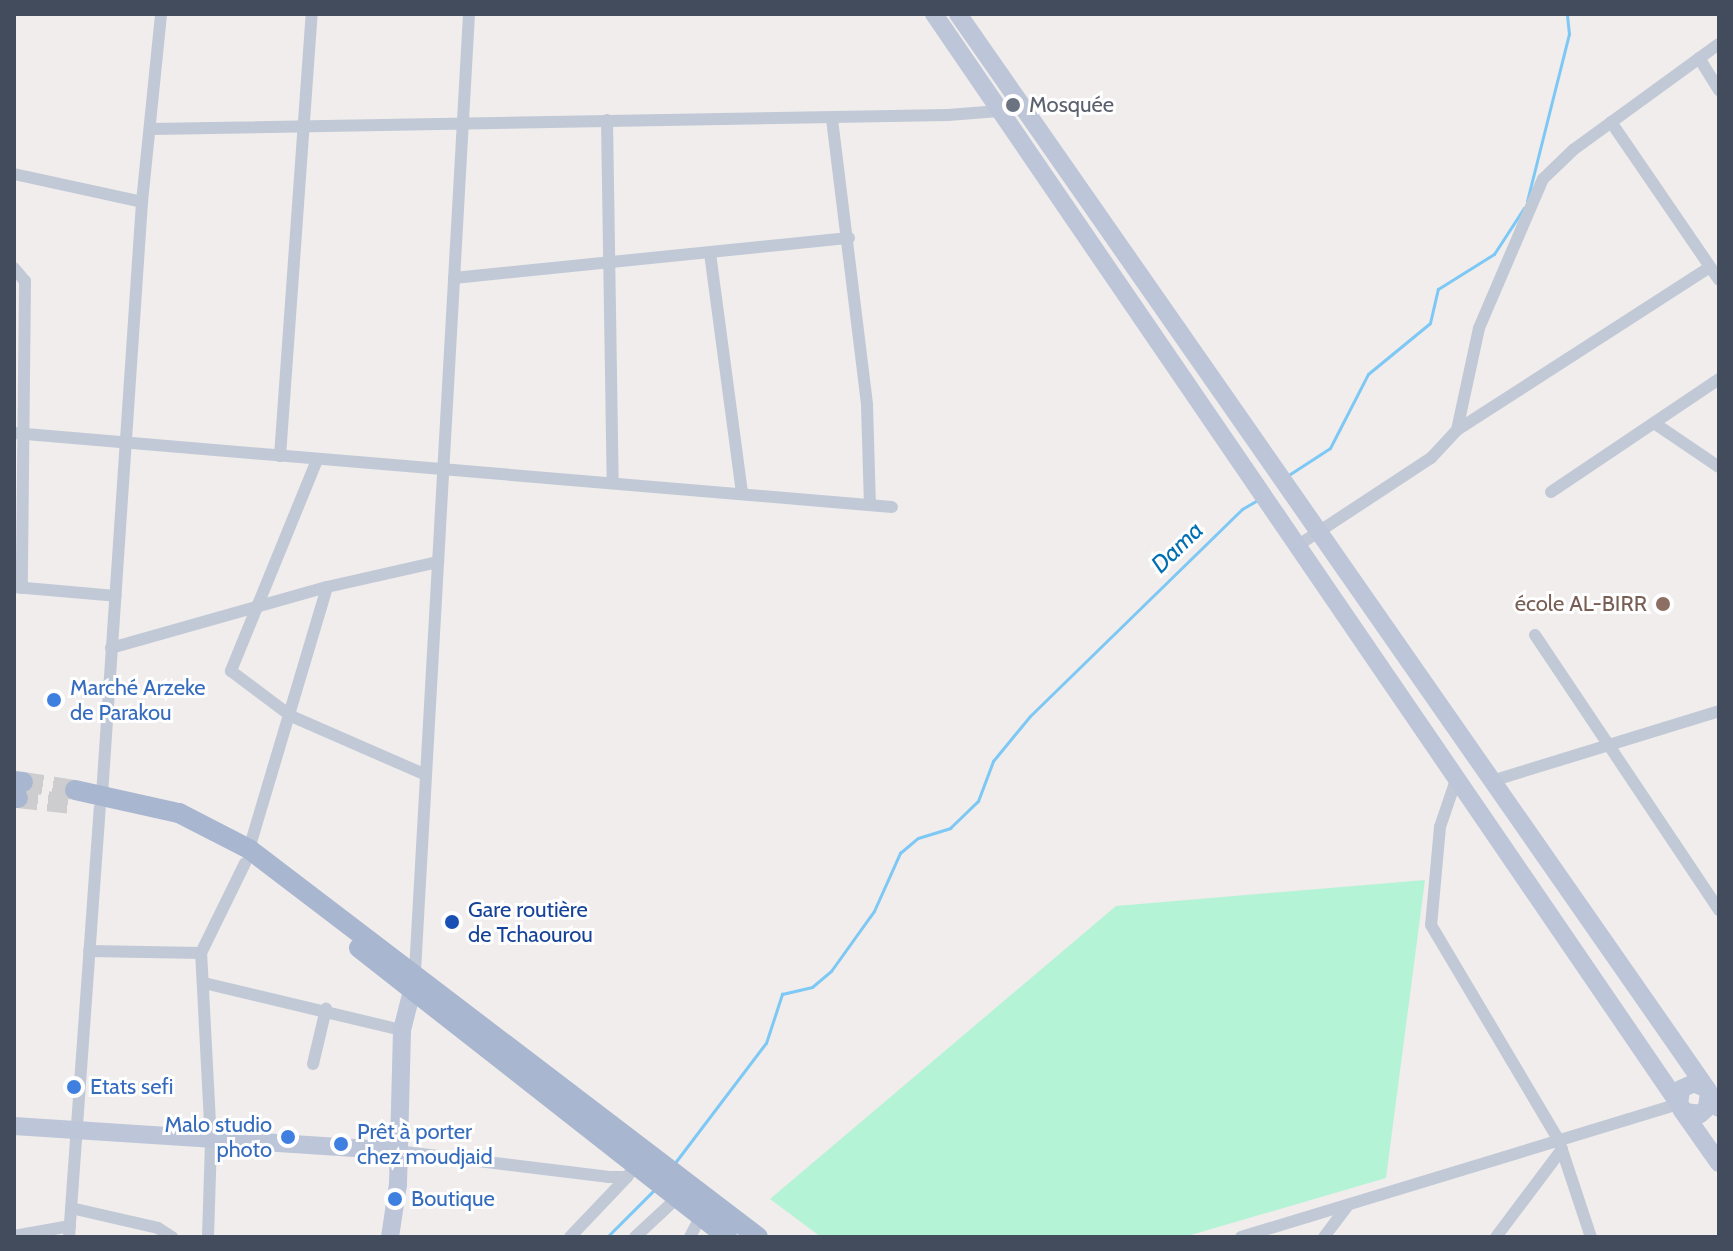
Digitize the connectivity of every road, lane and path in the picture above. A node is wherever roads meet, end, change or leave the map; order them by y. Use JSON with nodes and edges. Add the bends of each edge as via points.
{"nodes":[{"id":1,"x":161,"y":14,"type":"edge"},
{"id":2,"x":312,"y":14,"type":"edge"},
{"id":3,"x":469,"y":14,"type":"edge"},
{"id":4,"x":934,"y":14,"type":"edge"},
{"id":5,"x":958,"y":14,"type":"edge"},
{"id":6,"x":1719,"y":44,"type":"edge"},
{"id":7,"x":1699,"y":58,"type":"junction"},
{"id":8,"x":1719,"y":90,"type":"edge"},
{"id":9,"x":1007,"y":105,"type":"junction"},
{"id":10,"x":832,"y":119,"type":"junction"},
{"id":11,"x":607,"y":120,"type":"junction"},
{"id":12,"x":1611,"y":122,"type":"junction"},
{"id":13,"x":463,"y":124,"type":"junction"},
{"id":14,"x":152,"y":129,"type":"junction"},
{"id":15,"x":302,"y":129,"type":"junction"},
{"id":16,"x":14,"y":174,"type":"edge"},
{"id":17,"x":142,"y":202,"type":"junction"},
{"id":18,"x":849,"y":238,"type":"junction"},
{"id":19,"x":710,"y":253,"type":"junction"},
{"id":20,"x":607,"y":260,"type":"junction"},
{"id":21,"x":1710,"y":267,"type":"junction"},
{"id":22,"x":14,"y":268,"type":"edge"},
{"id":23,"x":454,"y":278,"type":"junction"},
{"id":24,"x":1719,"y":280,"type":"edge"},
{"id":25,"x":1719,"y":379,"type":"edge"},
{"id":26,"x":1654,"y":423,"type":"junction"},
{"id":27,"x":1457,"y":430,"type":"junction"},
{"id":28,"x":17,"y":433,"type":"edge"},
{"id":29,"x":126,"y":445,"type":"junction"},
{"id":30,"x":280,"y":456,"type":"junction"},
{"id":31,"x":317,"y":460,"type":"junction"},
{"id":32,"x":1719,"y":467,"type":"edge"},
{"id":33,"x":443,"y":468,"type":"junction"},
{"id":34,"x":613,"y":483,"type":"junction"},
{"id":35,"x":1551,"y":492,"type":"dead end"},
{"id":36,"x":742,"y":493,"type":"junction"},
{"id":37,"x":870,"y":505,"type":"junction"},
{"id":38,"x":892,"y":507,"type":"dead end"},
{"id":39,"x":1318,"y":531,"type":"junction"},
{"id":40,"x":1300,"y":544,"type":"junction"},
{"id":41,"x":438,"y":562,"type":"junction"},
{"id":42,"x":18,"y":587,"type":"edge"},
{"id":43,"x":327,"y":587,"type":"junction"},
{"id":44,"x":116,"y":596,"type":"junction"},
{"id":45,"x":261,"y":604,"type":"junction"},
{"id":46,"x":1535,"y":635,"type":"dead end"},
{"id":47,"x":111,"y":648,"type":"junction"},
{"id":48,"x":1719,"y":711,"type":"edge"},
{"id":49,"x":291,"y":716,"type":"junction"},
{"id":50,"x":1609,"y":745,"type":"junction"},
{"id":51,"x":426,"y":775,"type":"junction"},
{"id":52,"x":1457,"y":777,"type":"junction"},
{"id":53,"x":1495,"y":780,"type":"junction"},
{"id":54,"x":74,"y":797,"type":"tunnel mouth"},
{"id":55,"x":101,"y":801,"type":"junction"},
{"id":56,"x":247,"y":856,"type":"junction"},
{"id":57,"x":1719,"y":910,"type":"edge"},
{"id":58,"x":89,"y":951,"type":"junction"},
{"id":59,"x":201,"y":953,"type":"junction"},
{"id":60,"x":415,"y":981,"type":"junction"},
{"id":61,"x":204,"y":983,"type":"junction"},
{"id":62,"x":326,"y":1009,"type":"junction"},
{"id":63,"x":402,"y":1030,"type":"junction"},
{"id":64,"x":313,"y":1064,"type":"dead end"},
{"id":65,"x":1714,"y":1095,"type":"edge"},
{"id":66,"x":1680,"y":1106,"type":"junction"},
{"id":67,"x":14,"y":1126,"type":"edge"},
{"id":68,"x":75,"y":1131,"type":"junction"},
{"id":69,"x":211,"y":1142,"type":"junction"},
{"id":70,"x":1560,"y":1145,"type":"junction"},
{"id":71,"x":397,"y":1151,"type":"junction"},
{"id":72,"x":1719,"y":1163,"type":"edge"},
{"id":73,"x":639,"y":1168,"type":"junction"},
{"id":74,"x":671,"y":1188,"type":"junction"},
{"id":75,"x":1348,"y":1205,"type":"junction"},
{"id":76,"x":71,"y":1208,"type":"junction"},
{"id":77,"x":700,"y":1217,"type":"junction"},
{"id":78,"x":69,"y":1231,"type":"edge"},
{"id":79,"x":14,"y":1236,"type":"edge"},
{"id":80,"x":172,"y":1237,"type":"edge"},
{"id":81,"x":208,"y":1237,"type":"edge"},
{"id":82,"x":390,"y":1237,"type":"edge"},
{"id":83,"x":570,"y":1237,"type":"edge"},
{"id":84,"x":635,"y":1237,"type":"edge"},
{"id":85,"x":690,"y":1237,"type":"edge"},
{"id":86,"x":727,"y":1237,"type":"edge"},
{"id":87,"x":758,"y":1237,"type":"edge"},
{"id":88,"x":1241,"y":1237,"type":"edge"},
{"id":89,"x":1324,"y":1237,"type":"edge"},
{"id":90,"x":1496,"y":1237,"type":"edge"},
{"id":91,"x":1591,"y":1237,"type":"edge"}],
"edges":[{"from":1,"to":14,"type":"street"},
{"from":2,"to":15,"type":"street"},
{"from":3,"to":13,"type":"street"},
{"from":4,"to":9,"type":"street"},
{"from":5,"to":9,"type":"street"},
{"from":6,"to":7,"type":"street"},
{"from":7,"to":8,"type":"street"},
{"from":7,"to":12,"type":"street"},
{"from":9,"to":10,"type":"street"},
{"from":9,"to":39,"type":"street"},
{"from":9,"to":40,"type":"street","via":[[1253,481]]},
{"from":10,"to":11,"type":"street"},
{"from":10,"to":18,"type":"street"},
{"from":11,"to":13,"type":"street"},
{"from":11,"to":20,"type":"street"},
{"from":12,"to":21,"type":"street"},
{"from":12,"to":27,"type":"street","via":[[1543,179],[1479,328]]},
{"from":13,"to":15,"type":"street"},
{"from":13,"to":23,"type":"street"},
{"from":14,"to":15,"type":"street"},
{"from":14,"to":17,"type":"street"},
{"from":15,"to":30,"type":"street"},
{"from":16,"to":17,"type":"street"},
{"from":17,"to":29,"type":"street"},
{"from":18,"to":19,"type":"street"},
{"from":18,"to":37,"type":"street","via":[[867,405]]},
{"from":19,"to":20,"type":"street"},
{"from":19,"to":36,"type":"street"},
{"from":20,"to":23,"type":"street"},
{"from":20,"to":34,"type":"street"},
{"from":21,"to":24,"type":"street"},
{"from":21,"to":27,"type":"street"},
{"from":22,"to":28,"type":"street","via":[[25,281]]},
{"from":23,"to":33,"type":"street"},
{"from":25,"to":26,"type":"street"},
{"from":26,"to":32,"type":"street"},
{"from":26,"to":35,"type":"street"},
{"from":27,"to":39,"type":"street","via":[[1431,458]]},
{"from":28,"to":29,"type":"street"},
{"from":28,"to":42,"type":"street"},
{"from":29,"to":30,"type":"street"},
{"from":29,"to":44,"type":"street"},
{"from":30,"to":31,"type":"street"},
{"from":31,"to":33,"type":"street"},
{"from":31,"to":45,"type":"street"},
{"from":33,"to":34,"type":"street"},
{"from":33,"to":41,"type":"street"},
{"from":34,"to":36,"type":"street"},
{"from":36,"to":37,"type":"street"},
{"from":37,"to":38,"type":"street"},
{"from":39,"to":40,"type":"street"},
{"from":39,"to":53,"type":"street"},
{"from":40,"to":52,"type":"street"},
{"from":41,"to":43,"type":"street"},
{"from":41,"to":51,"type":"street"},
{"from":42,"to":44,"type":"street"},
{"from":43,"to":45,"type":"street"},
{"from":43,"to":49,"type":"street"},
{"from":44,"to":47,"type":"street"},
{"from":45,"to":47,"type":"street"},
{"from":45,"to":49,"type":"street","via":[[231,671]]},
{"from":46,"to":50,"type":"street"},
{"from":47,"to":55,"type":"street"},
{"from":48,"to":50,"type":"street"},
{"from":49,"to":51,"type":"street"},
{"from":49,"to":56,"type":"street"},
{"from":50,"to":53,"type":"street"},
{"from":50,"to":57,"type":"street"},
{"from":51,"to":60,"type":"street"},
{"from":52,"to":66,"type":"street"},
{"from":52,"to":70,"type":"street","via":[[1440,827],[1431,925]]},
{"from":53,"to":65,"type":"street"},
{"from":54,"to":55,"type":"main road"},
{"from":55,"to":56,"type":"main road"},
{"from":55,"to":58,"type":"street"},
{"from":56,"to":59,"type":"street"},
{"from":56,"to":60,"type":"main road"},
{"from":58,"to":59,"type":"street"},
{"from":58,"to":68,"type":"street"},
{"from":59,"to":61,"type":"street"},
{"from":60,"to":63,"type":"street"},
{"from":60,"to":73,"type":"main road"},
{"from":61,"to":62,"type":"street"},
{"from":61,"to":69,"type":"street"},
{"from":62,"to":63,"type":"street"},
{"from":62,"to":64,"type":"street"},
{"from":63,"to":71,"type":"street"},
{"from":65,"to":66,"type":"street","via":[[1699,1083],[1684,1086]]},
{"from":66,"to":70,"type":"street"},
{"from":66,"to":72,"type":"street"},
{"from":67,"to":68,"type":"street"},
{"from":68,"to":69,"type":"street"},
{"from":68,"to":76,"type":"street"},
{"from":69,"to":71,"type":"street"},
{"from":69,"to":81,"type":"street"},
{"from":70,"to":75,"type":"street"},
{"from":70,"to":90,"type":"street"},
{"from":70,"to":91,"type":"street"},
{"from":71,"to":73,"type":"street"},
{"from":71,"to":82,"type":"street"},
{"from":73,"to":74,"type":"main road"},
{"from":73,"to":83,"type":"street"},
{"from":74,"to":77,"type":"main road"},
{"from":74,"to":84,"type":"street"},
{"from":74,"to":87,"type":"main road"},
{"from":75,"to":88,"type":"street"},
{"from":75,"to":89,"type":"street"},
{"from":76,"to":78,"type":"street"},
{"from":76,"to":80,"type":"street","via":[[158,1228]]},
{"from":77,"to":85,"type":"street"},
{"from":77,"to":86,"type":"main road"},
{"from":78,"to":79,"type":"street"}]}
